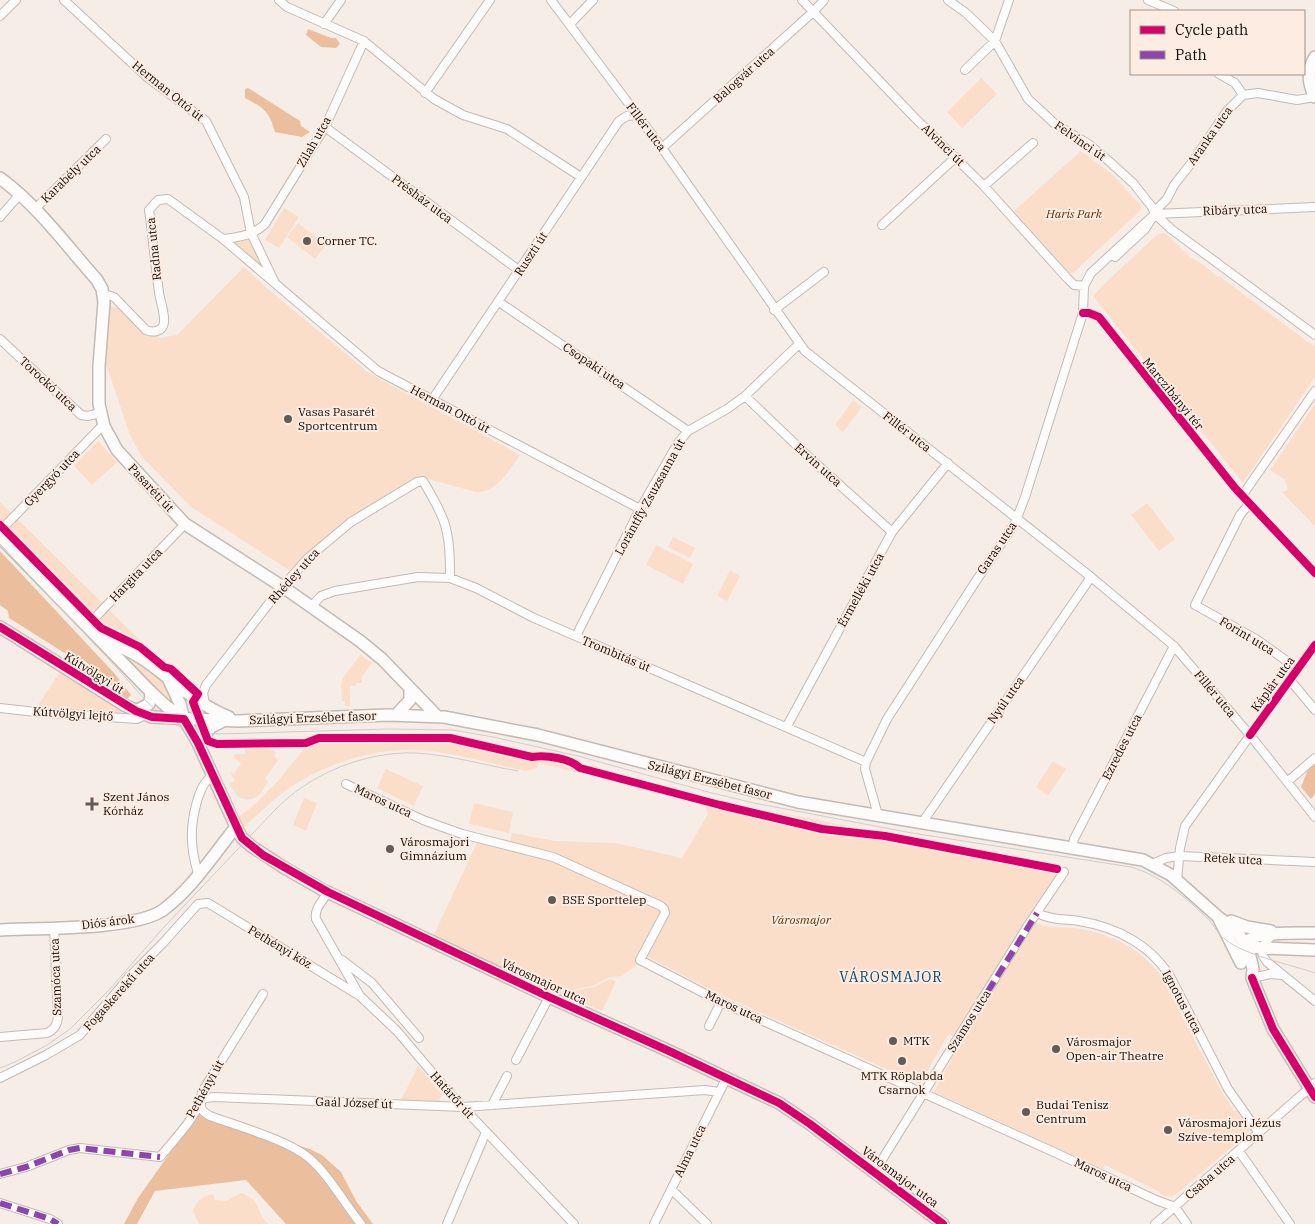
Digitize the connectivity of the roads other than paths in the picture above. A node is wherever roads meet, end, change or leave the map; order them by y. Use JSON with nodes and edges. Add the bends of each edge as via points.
{"nodes":[{"id":1,"x":16,"y":0,"type":"edge"},
{"id":2,"x":64,"y":0,"type":"edge"},
{"id":3,"x":279,"y":0,"type":"edge"},
{"id":4,"x":341,"y":0,"type":"edge"},
{"id":5,"x":490,"y":0,"type":"edge"},
{"id":6,"x":551,"y":0,"type":"edge"},
{"id":7,"x":593,"y":0,"type":"edge"},
{"id":8,"x":802,"y":0,"type":"edge"},
{"id":9,"x":824,"y":0,"type":"edge"},
{"id":10,"x":948,"y":0,"type":"edge"},
{"id":11,"x":1009,"y":0,"type":"edge"},
{"id":12,"x":1148,"y":0,"type":"edge"},
{"id":13,"x":1172,"y":10,"type":"edge"},
{"id":14,"x":814,"y":12,"type":"junction"},
{"id":15,"x":0,"y":16,"type":"edge"},
{"id":16,"x":324,"y":24,"type":"junction"},
{"id":17,"x":570,"y":24,"type":"junction"},
{"id":18,"x":995,"y":40,"type":"junction"},
{"id":19,"x":364,"y":41,"type":"junction"},
{"id":20,"x":1315,"y":57,"type":"edge"},
{"id":21,"x":965,"y":70,"type":"dead end"},
{"id":22,"x":1221,"y":75,"type":"edge"},
{"id":23,"x":425,"y":93,"type":"junction"},
{"id":24,"x":1243,"y":95,"type":"junction"},
{"id":25,"x":1315,"y":97,"type":"edge"},
{"id":26,"x":636,"y":115,"type":"junction"},
{"id":27,"x":325,"y":126,"type":"junction"},
{"id":28,"x":106,"y":139,"type":"dead end"},
{"id":29,"x":1033,"y":143,"type":"dead end"},
{"id":30,"x":662,"y":148,"type":"junction"},
{"id":31,"x":956,"y":157,"type":"junction"},
{"id":32,"x":0,"y":178,"type":"edge"},
{"id":33,"x":582,"y":178,"type":"junction"},
{"id":34,"x":984,"y":186,"type":"junction"},
{"id":35,"x":20,"y":194,"type":"junction"},
{"id":36,"x":1315,"y":207,"type":"edge"},
{"id":37,"x":35,"y":209,"type":"junction"},
{"id":38,"x":1155,"y":214,"type":"junction"},
{"id":39,"x":0,"y":217,"type":"edge"},
{"id":40,"x":882,"y":225,"type":"dead end"},
{"id":41,"x":251,"y":233,"type":"junction"},
{"id":42,"x":223,"y":240,"type":"junction"},
{"id":43,"x":246,"y":260,"type":"joint"},
{"id":44,"x":520,"y":272,"type":"junction"},
{"id":45,"x":824,"y":272,"type":"dead end"},
{"id":46,"x":276,"y":286,"type":"junction"},
{"id":47,"x":1084,"y":286,"type":"junction"},
{"id":48,"x":104,"y":298,"type":"junction"},
{"id":49,"x":500,"y":302,"type":"junction"},
{"id":50,"x":774,"y":310,"type":"junction"},
{"id":51,"x":1083,"y":313,"type":"junction"},
{"id":52,"x":1315,"y":335,"type":"edge"},
{"id":53,"x":0,"y":339,"type":"edge"},
{"id":54,"x":799,"y":344,"type":"junction"},
{"id":55,"x":1315,"y":391,"type":"edge"},
{"id":56,"x":745,"y":396,"type":"junction"},
{"id":57,"x":432,"y":400,"type":"junction"},
{"id":58,"x":100,"y":413,"type":"junction"},
{"id":59,"x":104,"y":426,"type":"junction"},
{"id":60,"x":688,"y":431,"type":"junction"},
{"id":61,"x":948,"y":463,"type":"junction"},
{"id":62,"x":1242,"y":496,"type":"junction"},
{"id":63,"x":1249,"y":504,"type":"junction"},
{"id":64,"x":640,"y":509,"type":"junction"},
{"id":65,"x":1017,"y":518,"type":"junction"},
{"id":66,"x":186,"y":524,"type":"junction"},
{"id":67,"x":0,"y":531,"type":"edge"},
{"id":68,"x":892,"y":532,"type":"junction"},
{"id":69,"x":0,"y":537,"type":"edge"},
{"id":70,"x":1315,"y":574,"type":"edge"},
{"id":71,"x":1091,"y":577,"type":"junction"},
{"id":72,"x":450,"y":578,"type":"junction"},
{"id":73,"x":283,"y":587,"type":"junction"},
{"id":74,"x":311,"y":606,"type":"junction"},
{"id":75,"x":87,"y":626,"type":"junction"},
{"id":76,"x":0,"y":627,"type":"edge"},
{"id":77,"x":576,"y":636,"type":"junction"},
{"id":78,"x":97,"y":637,"type":"junction"},
{"id":79,"x":1315,"y":645,"type":"edge"},
{"id":80,"x":1174,"y":646,"type":"junction"},
{"id":81,"x":1298,"y":669,"type":"junction"},
{"id":82,"x":168,"y":678,"type":"junction"},
{"id":83,"x":1290,"y":680,"type":"junction"},
{"id":84,"x":410,"y":688,"type":"junction"},
{"id":85,"x":150,"y":691,"type":"junction"},
{"id":86,"x":205,"y":706,"type":"junction"},
{"id":87,"x":0,"y":708,"type":"edge"},
{"id":88,"x":1315,"y":710,"type":"edge"},
{"id":89,"x":141,"y":713,"type":"junction"},
{"id":90,"x":396,"y":715,"type":"junction"},
{"id":91,"x":438,"y":716,"type":"junction"},
{"id":92,"x":184,"y":719,"type":"junction"},
{"id":93,"x":225,"y":720,"type":"junction"},
{"id":94,"x":238,"y":721,"type":"junction"},
{"id":95,"x":787,"y":726,"type":"junction"},
{"id":96,"x":1250,"y":735,"type":"junction"},
{"id":97,"x":198,"y":743,"type":"junction"},
{"id":98,"x":1315,"y":758,"type":"edge"},
{"id":99,"x":866,"y":762,"type":"junction"},
{"id":100,"x":213,"y":776,"type":"junction"},
{"id":101,"x":1288,"y":782,"type":"junction"},
{"id":102,"x":346,"y":784,"type":"dead end"},
{"id":103,"x":878,"y":815,"type":"junction"},
{"id":104,"x":1315,"y":817,"type":"edge"},
{"id":105,"x":922,"y":823,"type":"junction"},
{"id":106,"x":236,"y":827,"type":"junction"},
{"id":107,"x":1072,"y":849,"type":"junction"},
{"id":108,"x":1179,"y":856,"type":"junction"},
{"id":109,"x":1315,"y":862,"type":"edge"},
{"id":110,"x":1152,"y":864,"type":"junction"},
{"id":111,"x":1064,"y":872,"type":"dead end"},
{"id":112,"x":198,"y":874,"type":"junction"},
{"id":113,"x":1177,"y":880,"type":"junction"},
{"id":114,"x":328,"y":892,"type":"junction"},
{"id":115,"x":198,"y":904,"type":"joint"},
{"id":116,"x":1037,"y":913,"type":"junction"},
{"id":117,"x":1220,"y":919,"type":"junction"},
{"id":118,"x":54,"y":927,"type":"junction"},
{"id":119,"x":0,"y":930,"type":"edge"},
{"id":120,"x":1302,"y":933,"type":"junction"},
{"id":121,"x":1315,"y":933,"type":"edge"},
{"id":122,"x":1272,"y":935,"type":"junction"},
{"id":123,"x":1245,"y":943,"type":"junction"},
{"id":124,"x":1261,"y":948,"type":"junction"},
{"id":125,"x":1315,"y":950,"type":"edge"},
{"id":126,"x":340,"y":959,"type":"junction"},
{"id":127,"x":1246,"y":962,"type":"junction"},
{"id":128,"x":1284,"y":975,"type":"junction"},
{"id":129,"x":1252,"y":978,"type":"junction"},
{"id":130,"x":263,"y":994,"type":"dead end"},
{"id":131,"x":360,"y":996,"type":"junction"},
{"id":132,"x":548,"y":997,"type":"junction"},
{"id":133,"x":1315,"y":1000,"type":"edge"},
{"id":134,"x":722,"y":1002,"type":"junction"},
{"id":135,"x":709,"y":1026,"type":"dead end"},
{"id":136,"x":0,"y":1037,"type":"edge"},
{"id":137,"x":418,"y":1038,"type":"dead end"},
{"id":138,"x":516,"y":1060,"type":"dead end"},
{"id":139,"x":507,"y":1076,"type":"dead end"},
{"id":140,"x":0,"y":1078,"type":"edge"},
{"id":141,"x":726,"y":1079,"type":"junction"},
{"id":142,"x":1313,"y":1089,"type":"edge"},
{"id":143,"x":719,"y":1092,"type":"junction"},
{"id":144,"x":924,"y":1093,"type":"junction"},
{"id":145,"x":201,"y":1101,"type":"junction"},
{"id":146,"x":492,"y":1106,"type":"junction"},
{"id":147,"x":463,"y":1107,"type":"junction"},
{"id":148,"x":486,"y":1132,"type":"junction"},
{"id":149,"x":1259,"y":1133,"type":"junction"},
{"id":150,"x":1239,"y":1150,"type":"junction"},
{"id":151,"x":875,"y":1172,"type":"junction"},
{"id":152,"x":0,"y":1174,"type":"edge"},
{"id":153,"x":672,"y":1190,"type":"junction"},
{"id":154,"x":0,"y":1203,"type":"edge"},
{"id":155,"x":1175,"y":1207,"type":"junction"},
{"id":156,"x":58,"y":1224,"type":"edge"},
{"id":157,"x":361,"y":1224,"type":"edge"},
{"id":158,"x":447,"y":1224,"type":"edge"},
{"id":159,"x":574,"y":1224,"type":"edge"},
{"id":160,"x":654,"y":1224,"type":"edge"},
{"id":161,"x":707,"y":1224,"type":"edge"},
{"id":162,"x":943,"y":1224,"type":"edge"},
{"id":163,"x":1155,"y":1224,"type":"edge"},
{"id":164,"x":1187,"y":1224,"type":"edge"},
{"id":165,"x":1290,"y":1224,"type":"edge"}],
"edges":[{"from":1,"to":15,"type":"street"},
{"from":2,"to":41,"type":"street","name":"Herman Ottó út","via":[[148,78],[206,121],[244,197]]},
{"from":3,"to":16,"type":"street"},
{"from":4,"to":16,"type":"street"},
{"from":5,"to":23,"type":"street"},
{"from":6,"to":17,"type":"street","name":"Fillér utca"},
{"from":7,"to":17,"type":"street"},
{"from":8,"to":14,"type":"street","name":"Alvinci út"},
{"from":9,"to":14,"type":"street","name":"Balogvár utca"},
{"from":10,"to":18,"type":"street","name":"Felvinci út"},
{"from":11,"to":18,"type":"street"},
{"from":12,"to":13,"type":"street"},
{"from":14,"to":30,"type":"street","name":"Balogvár utca"},
{"from":14,"to":31,"type":"street","name":"Alvinci út"},
{"from":16,"to":19,"type":"street"},
{"from":17,"to":26,"type":"street","name":"Fillér utca"},
{"from":18,"to":21,"type":"street"},
{"from":18,"to":38,"type":"street","name":"Felvinci út","via":[[1028,99],[1055,124],[1111,162],[1133,183]]},
{"from":19,"to":23,"type":"street"},
{"from":19,"to":27,"type":"street","name":"Zilah utca"},
{"from":20,"to":25,"type":"street","via":[[1310,86]]},
{"from":22,"to":24,"type":"street","via":[[1235,84]]},
{"from":23,"to":33,"type":"street","via":[[463,115],[507,129]]},
{"from":24,"to":25,"type":"street","name":"Aranka utca","via":[[1258,93],[1297,100]]},
{"from":24,"to":38,"type":"street","name":"Aranka utca","via":[[1227,110]]},
{"from":26,"to":30,"type":"street","name":"Fillér utca"},
{"from":26,"to":33,"type":"street","name":"Ruszti út","via":[[619,121]]},
{"from":27,"to":41,"type":"street","name":"Zilah utca","via":[[265,224]]},
{"from":27,"to":44,"type":"street","name":"Présház utca"},
{"from":28,"to":37,"type":"street","name":"Karabély utca"},
{"from":29,"to":34,"type":"street"},
{"from":30,"to":50,"type":"street","name":"Fillér utca"},
{"from":31,"to":34,"type":"street","name":"Alvinci út"},
{"from":31,"to":40,"type":"street"},
{"from":32,"to":35,"type":"street"},
{"from":33,"to":44,"type":"street","name":"Ruszti út"},
{"from":34,"to":47,"type":"street","name":"Alvinci út","via":[[1074,285]]},
{"from":35,"to":37,"type":"street"},
{"from":35,"to":39,"type":"street"},
{"from":36,"to":38,"type":"street","name":"Ribáry utca"},
{"from":37,"to":48,"type":"street","via":[[97,280]]},
{"from":38,"to":47,"type":"street","via":[[1145,229]]},
{"from":38,"to":52,"type":"street"},
{"from":41,"to":42,"type":"street"},
{"from":41,"to":46,"type":"street","name":"Herman Ottó út"},
{"from":42,"to":43,"type":"street","name":"Radna utca"},
{"from":42,"to":48,"type":"street","name":"Radna utca","via":[[168,199],[158,200],[150,210],[164,322],[162,328],[151,332],[146,330],[114,297]]},
{"from":43,"to":46,"type":"street","name":"Herman Ottó út"},
{"from":44,"to":49,"type":"street","name":"Ruszti út"},
{"from":45,"to":50,"type":"street"},
{"from":46,"to":57,"type":"street","name":"Herman Ottó út","via":[[378,371]]},
{"from":47,"to":51,"type":"street"},
{"from":48,"to":58,"type":"street","name":"Pasaréti út","via":[[98,389]]},
{"from":49,"to":57,"type":"street","name":"Ruszti út"},
{"from":49,"to":60,"type":"street","name":"Csopaki utca"},
{"from":50,"to":54,"type":"street","name":"Fillér utca"},
{"from":51,"to":62,"type":"street","name":"Marczibányi tér","via":[[1099,317]]},
{"from":51,"to":65,"type":"street","name":"Garas utca"},
{"from":53,"to":58,"type":"street","name":"Torockó utca","via":[[81,415]]},
{"from":54,"to":56,"type":"street","name":"Lorántffy Zsuzsanna út"},
{"from":54,"to":61,"type":"street","name":"Fillér utca"},
{"from":55,"to":62,"type":"street"},
{"from":56,"to":60,"type":"street","name":"Lorántffy Zsuzsanna út"},
{"from":56,"to":68,"type":"street","name":"Ervin utca"},
{"from":57,"to":64,"type":"street","name":"Herman Ottó út"},
{"from":58,"to":59,"type":"street","name":"Pasaréti út"},
{"from":59,"to":66,"type":"street","name":"Pasaréti út","via":[[125,460]]},
{"from":59,"to":67,"type":"street","name":"Gyergyó utca"},
{"from":60,"to":64,"type":"street","name":"Lorántffy Zsuzsanna út"},
{"from":61,"to":65,"type":"street","name":"Fillér utca"},
{"from":61,"to":68,"type":"street","name":"Érmelléki utca"},
{"from":62,"to":63,"type":"street","name":"Marczibányi tér"},
{"from":63,"to":70,"type":"street","name":"Marczibányi tér"},
{"from":63,"to":81,"type":"street","name":"Forint utca","via":[[1240,515],[1195,606],[1256,639]]},
{"from":64,"to":77,"type":"street","name":"Lorántffy Zsuzsanna út"},
{"from":65,"to":71,"type":"street","name":"Fillér utca"},
{"from":65,"to":99,"type":"street","name":"Garas utca","via":[[887,719]]},
{"from":66,"to":73,"type":"street","name":"Pasaréti út"},
{"from":66,"to":75,"type":"street","name":"Hargita utca"},
{"from":68,"to":95,"type":"street","name":"Érmelléki utca"},
{"from":69,"to":75,"type":"street","name":"Szilágyi Erzsébet fasor"},
{"from":71,"to":80,"type":"street","name":"Fillér utca"},
{"from":71,"to":105,"type":"street","name":"Nyúl utca"},
{"from":72,"to":73,"type":"street","name":"Rhédey utca","via":[[443,520],[423,481],[351,522],[308,558]]},
{"from":72,"to":74,"type":"street","name":"Trombitás út","via":[[418,577],[336,591],[321,596]]},
{"from":72,"to":77,"type":"street","name":"Trombitás út"},
{"from":73,"to":74,"type":"street","name":"Pasaréti út"},
{"from":73,"to":86,"type":"street","name":"Rhédey utca","via":[[206,685],[203,693]]},
{"from":74,"to":84,"type":"street","name":"Pasaréti út","via":[[382,659]]},
{"from":75,"to":78,"type":"street","name":"Szilágyi Erzsébet fasor"},
{"from":76,"to":89,"type":"street","name":"Kútvölgyi út"},
{"from":77,"to":95,"type":"street","name":"Trombitás út"},
{"from":78,"to":82,"type":"street","name":"Szilágyi Erzsébet fasor","via":[[128,650]]},
{"from":78,"to":85,"type":"street","name":"Szilágyi Erzsébet fasor"},
{"from":79,"to":81,"type":"street","name":"Káplár utca"},
{"from":80,"to":96,"type":"street","name":"Fillér utca"},
{"from":80,"to":107,"type":"street","name":"Ezredes utca","via":[[1074,838]]},
{"from":81,"to":83,"type":"street","name":"Káplár utca"},
{"from":82,"to":86,"type":"street","name":"Szilágyi Erzsébet fasor"},
{"from":82,"to":92,"type":"street"},
{"from":83,"to":88,"type":"street"},
{"from":83,"to":96,"type":"street","name":"Káplár utca"},
{"from":84,"to":90,"type":"street","via":[[410,700]]},
{"from":84,"to":91,"type":"street","name":"Pasaréti út"},
{"from":85,"to":89,"type":"street","via":[[149,704]]},
{"from":85,"to":92,"type":"street","name":"Szilágyi Erzsébet fasor"},
{"from":86,"to":94,"type":"street","name":"Szilágyi Erzsébet fasor"},
{"from":87,"to":89,"type":"street","name":"Kútvölgyi lejtő","via":[[137,719]]},
{"from":89,"to":92,"type":"street","name":"Kútvölgyi út"},
{"from":90,"to":91,"type":"street","name":"Szilágyi Erzsébet fasor"},
{"from":90,"to":94,"type":"street","name":"Szilágyi Erzsébet fasor"},
{"from":91,"to":103,"type":"street","name":"Szilágyi Erzsébet fasor","via":[[538,735],[798,802]]},
{"from":92,"to":93,"type":"street","name":"Szilágyi Erzsébet fasor"},
{"from":92,"to":97,"type":"street","name":"Városmajor utca"},
{"from":93,"to":94,"type":"street","name":"Szilágyi Erzsébet fasor"},
{"from":93,"to":97,"type":"street","via":[[211,727]]},
{"from":95,"to":99,"type":"street","name":"Trombitás út"},
{"from":96,"to":101,"type":"street","name":"Fillér utca"},
{"from":96,"to":108,"type":"street","name":"Káplár utca","via":[[1185,826]]},
{"from":97,"to":100,"type":"street","name":"Városmajor utca"},
{"from":98,"to":101,"type":"street"},
{"from":99,"to":103,"type":"street","via":[[865,769]]},
{"from":100,"to":106,"type":"street","name":"Városmajor utca"},
{"from":100,"to":112,"type":"street","via":[[208,779],[196,802],[192,838]]},
{"from":101,"to":104,"type":"street","name":"Fillér utca"},
{"from":102,"to":134,"type":"street","name":"Maros utca","via":[[423,820],[462,834],[554,857],[661,906],[665,913],[640,960]]},
{"from":103,"to":105,"type":"street","name":"Szilágyi Erzsébet fasor"},
{"from":105,"to":107,"type":"street","name":"Szilágyi Erzsébet fasor"},
{"from":106,"to":112,"type":"street","name":"Diós árok"},
{"from":106,"to":114,"type":"street","name":"Városmajor utca","via":[[247,843],[263,855]]},
{"from":107,"to":110,"type":"street","name":"Szilágyi Erzsébet fasor"},
{"from":108,"to":109,"type":"street","name":"Retek utca"},
{"from":108,"to":110,"type":"street","name":"Retek utca"},
{"from":108,"to":113,"type":"street","name":"Káplár utca"},
{"from":110,"to":113,"type":"street","name":"Szilágyi Erzsébet fasor"},
{"from":111,"to":116,"type":"street","name":"Szamos utca"},
{"from":112,"to":118,"type":"street","name":"Diós árok","via":[[157,914],[127,922]]},
{"from":113,"to":117,"type":"street","name":"Szilágyi Erzsébet fasor"},
{"from":114,"to":126,"type":"street","name":"Határőr út","via":[[315,914]]},
{"from":114,"to":132,"type":"street","name":"Városmajor utca"},
{"from":115,"to":131,"type":"street","name":"Pethényi köz","via":[[208,903]]},
{"from":115,"to":140,"type":"street","name":"Fogaskerekű utca","via":[[80,1035]]},
{"from":116,"to":144,"type":"street","name":"Szamos utca"},
{"from":116,"to":149,"type":"street","name":"Ignotus utca","via":[[1052,919],[1107,928],[1136,941],[1162,965],[1228,1089]]},
{"from":117,"to":120,"type":"street","via":[[1263,931]]},
{"from":117,"to":123,"type":"street","name":"Szilágyi Erzsébet fasor","via":[[1238,932]]},
{"from":117,"to":127,"type":"street"},
{"from":118,"to":119,"type":"street","name":"Diós árok"},
{"from":118,"to":136,"type":"street","name":"Szamóca utca","via":[[56,1026],[47,1034]]},
{"from":120,"to":121,"type":"street"},
{"from":120,"to":122,"type":"street"},
{"from":122,"to":123,"type":"street","via":[[1250,938]]},
{"from":122,"to":124,"type":"street"},
{"from":123,"to":124,"type":"street"},
{"from":123,"to":127,"type":"street","via":[[1242,949]]},
{"from":124,"to":125,"type":"street"},
{"from":124,"to":127,"type":"street"},
{"from":124,"to":128,"type":"street","via":[[1267,962]]},
{"from":126,"to":131,"type":"street","name":"Határőr út"},
{"from":126,"to":137,"type":"street","name":"Határőr út","via":[[372,983]]},
{"from":127,"to":129,"type":"street","via":[[1246,972]]},
{"from":128,"to":129,"type":"street"},
{"from":128,"to":133,"type":"street"},
{"from":129,"to":142,"type":"street","via":[[1273,1029]]},
{"from":130,"to":145,"type":"street","name":"Pethényi út","via":[[202,1092]]},
{"from":131,"to":147,"type":"street","name":"Határőr út","via":[[397,1031]]},
{"from":132,"to":138,"type":"street"},
{"from":132,"to":141,"type":"street","name":"Városmajor utca"},
{"from":134,"to":135,"type":"street"},
{"from":134,"to":144,"type":"street","name":"Maros utca"},
{"from":139,"to":146,"type":"street"},
{"from":141,"to":143,"type":"street","name":"Alma utca"},
{"from":141,"to":151,"type":"street","name":"Városmajor utca","via":[[785,1107]]},
{"from":142,"to":149,"type":"street","name":"Csaba utca"},
{"from":143,"to":146,"type":"street","name":"Gaál József út","via":[[705,1090]]},
{"from":143,"to":153,"type":"street","name":"Alma utca"},
{"from":144,"to":151,"type":"street","name":"Szamos utca"},
{"from":144,"to":155,"type":"street","name":"Maros utca"},
{"from":145,"to":147,"type":"street","name":"Gaál József út","via":[[215,1097]]},
{"from":145,"to":152,"type":"street","name":"Pethényi út","via":[[160,1157],[80,1148]]},
{"from":145,"to":157,"type":"street","via":[[202,1112],[292,1146],[308,1158],[326,1175]]},
{"from":146,"to":147,"type":"street","name":"Gaál József út"},
{"from":147,"to":148,"type":"street","name":"Határőr út"},
{"from":148,"to":158,"type":"street"},
{"from":148,"to":159,"type":"street","name":"Határőr út"},
{"from":149,"to":150,"type":"street","name":"Csaba utca"},
{"from":150,"to":155,"type":"street","name":"Csaba utca"},
{"from":150,"to":165,"type":"street"},
{"from":151,"to":162,"type":"street","name":"Városmajor utca"},
{"from":153,"to":160,"type":"street","name":"Alma utca"},
{"from":153,"to":161,"type":"street"},
{"from":154,"to":156,"type":"street"},
{"from":155,"to":163,"type":"street","name":"Csaba utca"},
{"from":155,"to":164,"type":"street"}]}
